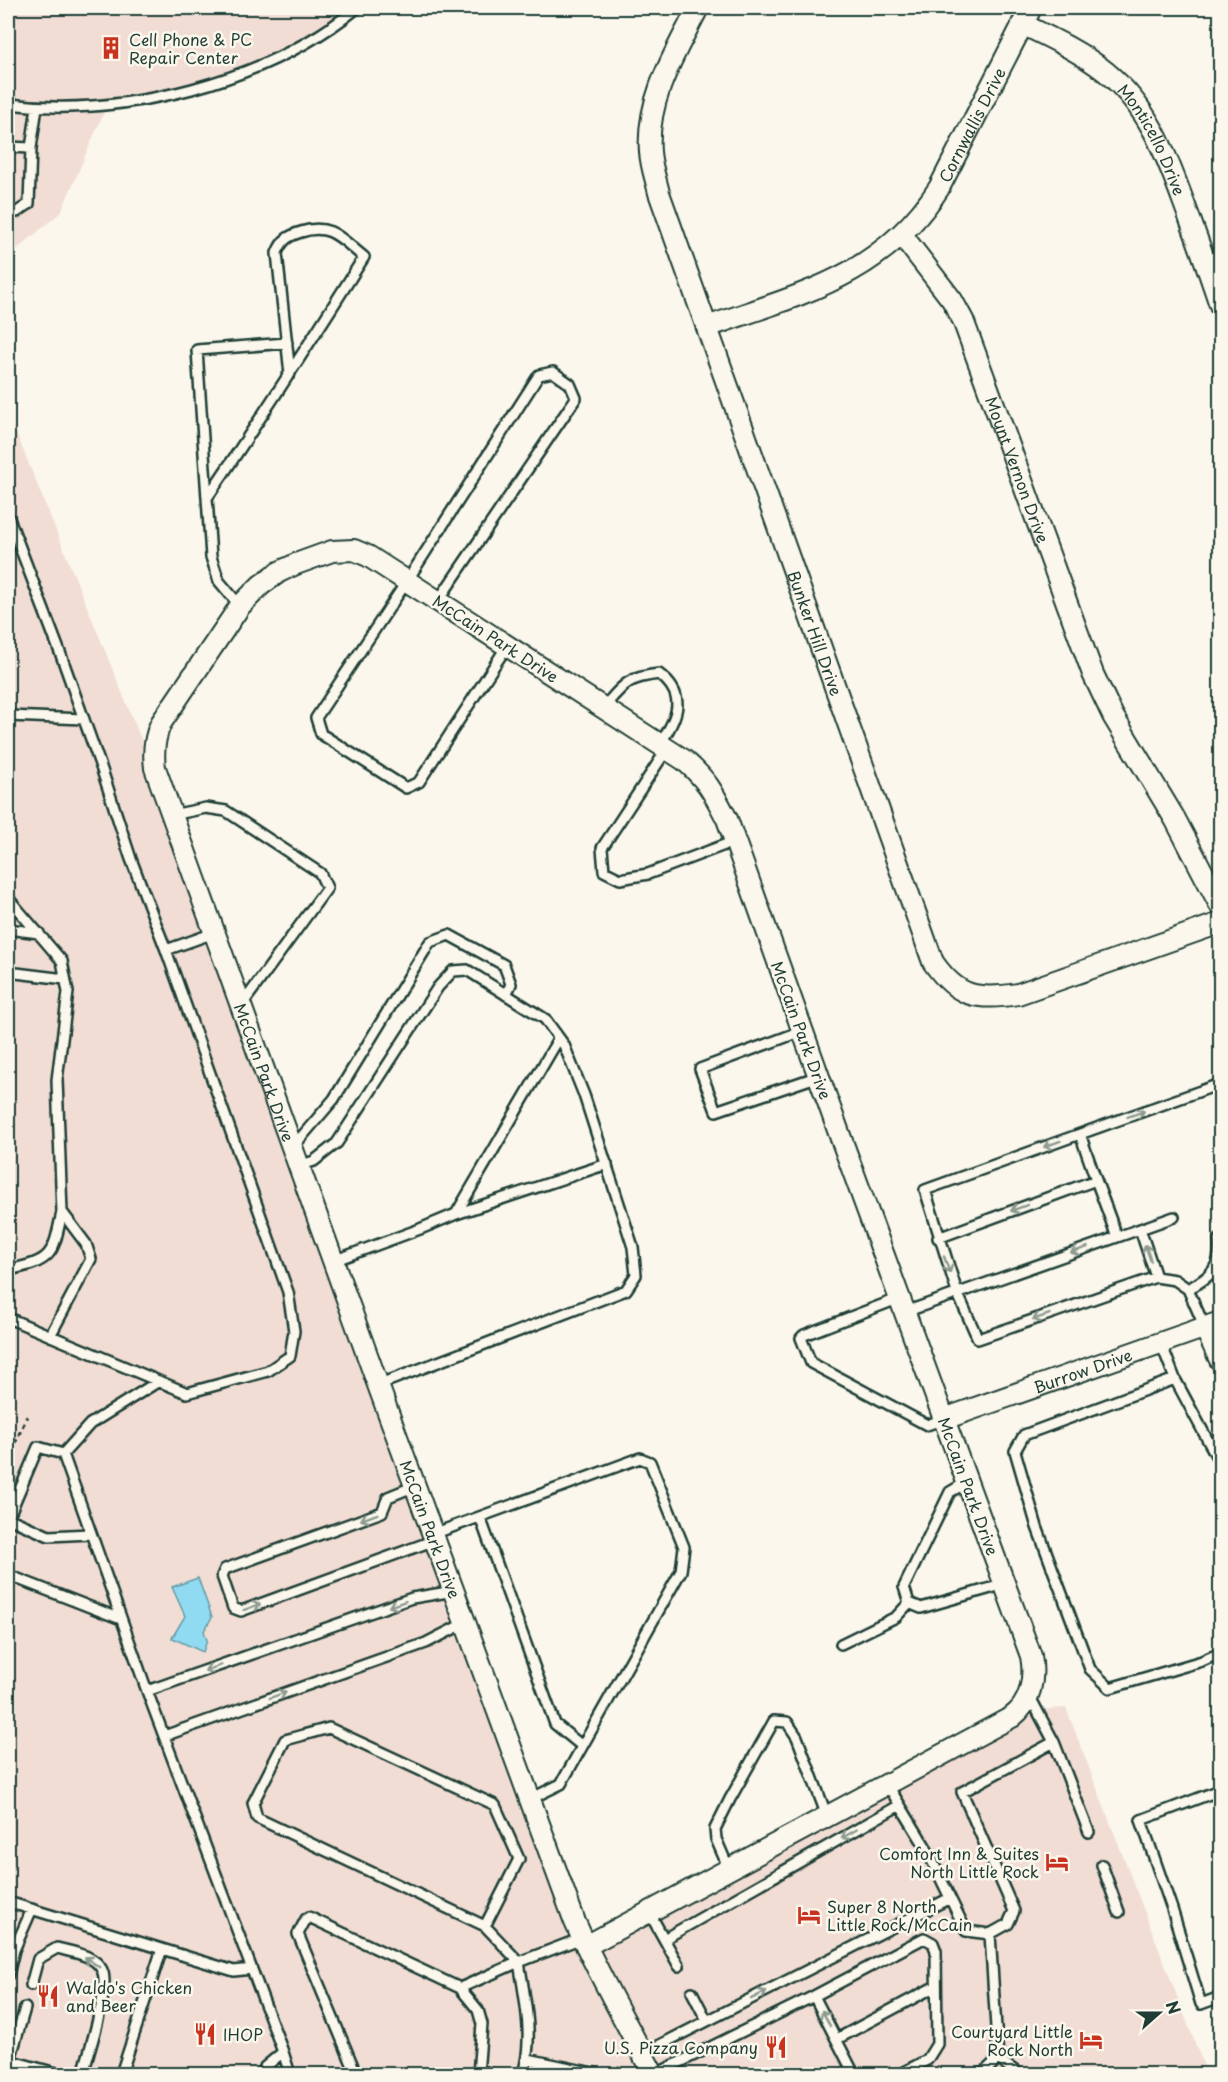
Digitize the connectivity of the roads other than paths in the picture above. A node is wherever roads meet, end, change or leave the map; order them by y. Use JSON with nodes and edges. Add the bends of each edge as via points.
{"nodes":[{"id":1,"x":357,"y":8,"type":"edge"},
{"id":2,"x":698,"y":8,"type":"edge"},
{"id":3,"x":1026,"y":16,"type":"edge"},
{"id":4,"x":8,"y":104,"type":"edge"},
{"id":5,"x":37,"y":107,"type":"junction"},
{"id":6,"x":8,"y":147,"type":"edge"},
{"id":7,"x":31,"y":148,"type":"junction"},
{"id":8,"x":8,"y":212,"type":"edge"},
{"id":9,"x":902,"y":235,"type":"junction"},
{"id":10,"x":1221,"y":305,"type":"edge"},
{"id":11,"x":707,"y":327,"type":"junction"},
{"id":12,"x":287,"y":344,"type":"junction"},
{"id":13,"x":290,"y":374,"type":"junction"},
{"id":14,"x":207,"y":498,"type":"junction"},
{"id":15,"x":8,"y":516,"type":"edge"},
{"id":16,"x":407,"y":581,"type":"junction"},
{"id":17,"x":438,"y":601,"type":"junction"},
{"id":18,"x":240,"y":606,"type":"junction"},
{"id":19,"x":507,"y":646,"type":"junction"},
{"id":20,"x":603,"y":708,"type":"junction"},
{"id":21,"x":8,"y":716,"type":"edge"},
{"id":22,"x":84,"y":719,"type":"junction"},
{"id":23,"x":663,"y":747,"type":"junction"},
{"id":24,"x":172,"y":815,"type":"junction"},
{"id":25,"x":735,"y":841,"type":"junction"},
{"id":26,"x":8,"y":898,"type":"edge"},
{"id":27,"x":1221,"y":905,"type":"edge"},
{"id":28,"x":1221,"y":923,"type":"edge"},
{"id":29,"x":8,"y":929,"type":"edge"},
{"id":30,"x":39,"y":933,"type":"junction"},
{"id":31,"x":215,"y":933,"type":"junction"},
{"id":32,"x":166,"y":950,"type":"junction"},
{"id":33,"x":8,"y":972,"type":"edge"},
{"id":34,"x":65,"y":979,"type":"junction"},
{"id":35,"x":506,"y":995,"type":"junction"},
{"id":36,"x":242,"y":1006,"type":"junction"},
{"id":37,"x":802,"y":1031,"type":"junction"},
{"id":38,"x":559,"y":1038,"type":"junction"},
{"id":39,"x":819,"y":1076,"type":"junction"},
{"id":40,"x":1221,"y":1084,"type":"edge"},
{"id":41,"x":1080,"y":1134,"type":"junction"},
{"id":42,"x":292,"y":1148,"type":"junction"},
{"id":43,"x":607,"y":1164,"type":"junction"},
{"id":44,"x":299,"y":1166,"type":"junction"},
{"id":45,"x":1096,"y":1180,"type":"junction"},
{"id":46,"x":62,"y":1212,"type":"junction"},
{"id":47,"x":456,"y":1214,"type":"junction"},
{"id":48,"x":1174,"y":1217,"type":"dead end"},
{"id":49,"x":1140,"y":1229,"type":"junction"},
{"id":50,"x":1117,"y":1237,"type":"junction"},
{"id":51,"x":938,"y":1238,"type":"junction"},
{"id":52,"x":1219,"y":1240,"type":"edge"},
{"id":53,"x":1220,"y":1251,"type":"edge"},
{"id":54,"x":333,"y":1261,"type":"junction"},
{"id":55,"x":8,"y":1270,"type":"edge"},
{"id":56,"x":1156,"y":1276,"type":"junction"},
{"id":57,"x":1188,"y":1289,"type":"junction"},
{"id":58,"x":957,"y":1292,"type":"junction"},
{"id":59,"x":902,"y":1305,"type":"junction"},
{"id":60,"x":8,"y":1318,"type":"edge"},
{"id":61,"x":1213,"y":1325,"type":"edge"},
{"id":62,"x":50,"y":1336,"type":"junction"},
{"id":63,"x":1161,"y":1343,"type":"junction"},
{"id":64,"x":1221,"y":1360,"type":"edge"},
{"id":65,"x":1175,"y":1379,"type":"junction"},
{"id":66,"x":159,"y":1382,"type":"junction"},
{"id":67,"x":378,"y":1385,"type":"junction"},
{"id":68,"x":944,"y":1419,"type":"junction"},
{"id":69,"x":63,"y":1454,"type":"junction"},
{"id":70,"x":1221,"y":1463,"type":"edge"},
{"id":71,"x":967,"y":1482,"type":"junction"},
{"id":72,"x":415,"y":1486,"type":"junction"},
{"id":73,"x":480,"y":1517,"type":"junction"},
{"id":74,"x":8,"y":1518,"type":"edge"},
{"id":75,"x":90,"y":1534,"type":"junction"},
{"id":76,"x":434,"y":1537,"type":"junction"},
{"id":77,"x":8,"y":1575,"type":"edge"},
{"id":78,"x":1005,"y":1584,"type":"junction"},
{"id":79,"x":454,"y":1591,"type":"junction"},
{"id":80,"x":909,"y":1603,"type":"junction"},
{"id":81,"x":121,"y":1619,"type":"junction"},
{"id":82,"x":465,"y":1623,"type":"junction"},
{"id":83,"x":841,"y":1644,"type":"dead end"},
{"id":84,"x":1221,"y":1653,"type":"edge"},
{"id":85,"x":147,"y":1691,"type":"junction"},
{"id":86,"x":1029,"y":1695,"type":"junction"},
{"id":87,"x":164,"y":1736,"type":"junction"},
{"id":88,"x":1054,"y":1742,"type":"junction"},
{"id":89,"x":582,"y":1746,"type":"junction"},
{"id":90,"x":886,"y":1784,"type":"junction"},
{"id":91,"x":530,"y":1798,"type":"junction"},
{"id":92,"x":900,"y":1805,"type":"junction"},
{"id":93,"x":1221,"y":1805,"type":"edge"},
{"id":94,"x":827,"y":1816,"type":"junction"},
{"id":95,"x":1089,"y":1832,"type":"dead end"},
{"id":96,"x":1102,"y":1865,"type":"dead end"},
{"id":97,"x":729,"y":1869,"type":"junction"},
{"id":98,"x":950,"y":1898,"type":"junction"},
{"id":99,"x":8,"y":1902,"type":"edge"},
{"id":100,"x":32,"y":1909,"type":"junction"},
{"id":101,"x":649,"y":1912,"type":"junction"},
{"id":102,"x":1119,"y":1912,"type":"dead end"},
{"id":103,"x":485,"y":1926,"type":"junction"},
{"id":104,"x":990,"y":1934,"type":"junction"},
{"id":105,"x":664,"y":1939,"type":"junction"},
{"id":106,"x":584,"y":1942,"type":"junction"},
{"id":107,"x":10,"y":1949,"type":"edge"},
{"id":108,"x":162,"y":1949,"type":"junction"},
{"id":109,"x":519,"y":1962,"type":"junction"},
{"id":110,"x":679,"y":1966,"type":"dead end"},
{"id":111,"x":251,"y":1970,"type":"junction"},
{"id":112,"x":8,"y":1975,"type":"edge"},
{"id":113,"x":31,"y":1985,"type":"dead end"},
{"id":114,"x":936,"y":1986,"type":"junction"},
{"id":115,"x":460,"y":1988,"type":"junction"},
{"id":116,"x":692,"y":1992,"type":"dead end"},
{"id":117,"x":814,"y":1996,"type":"junction"},
{"id":118,"x":1221,"y":1997,"type":"edge"},
{"id":119,"x":25,"y":2007,"type":"dead end"},
{"id":120,"x":707,"y":2021,"type":"junction"},
{"id":121,"x":837,"y":2039,"type":"junction"},
{"id":122,"x":283,"y":2052,"type":"junction"},
{"id":123,"x":642,"y":2054,"type":"junction"},
{"id":124,"x":528,"y":2059,"type":"junction"},
{"id":125,"x":998,"y":2059,"type":"junction"},
{"id":126,"x":9,"y":2060,"type":"edge"},
{"id":127,"x":479,"y":2072,"type":"edge"},
{"id":128,"x":60,"y":2074,"type":"edge"},
{"id":129,"x":83,"y":2074,"type":"edge"},
{"id":130,"x":122,"y":2074,"type":"edge"},
{"id":131,"x":263,"y":2074,"type":"edge"},
{"id":132,"x":290,"y":2074,"type":"edge"},
{"id":133,"x":354,"y":2074,"type":"edge"},
{"id":134,"x":493,"y":2074,"type":"edge"},
{"id":135,"x":523,"y":2074,"type":"edge"},
{"id":136,"x":598,"y":2074,"type":"edge"},
{"id":137,"x":654,"y":2074,"type":"edge"},
{"id":138,"x":854,"y":2074,"type":"edge"},
{"id":139,"x":900,"y":2074,"type":"edge"},
{"id":140,"x":982,"y":2074,"type":"edge"},
{"id":141,"x":1020,"y":2074,"type":"edge"}],
"edges":[{"from":1,"to":5,"type":"lane","via":[[283,54],[203,86],[107,105]]},
{"from":2,"to":11,"type":"street","name":"Bunker Hill Drive","via":[[657,92],[650,125],[650,151],[659,193]]},
{"from":3,"to":9,"type":"street","name":"Cornwallis Drive","via":[[939,188]]},
{"from":3,"to":10,"type":"street","name":"Monticello Drive","via":[[1104,71],[1132,98],[1148,121],[1166,153]]},
{"from":4,"to":5,"type":"lane"},
{"from":5,"to":7,"type":"lane"},
{"from":6,"to":7,"type":"lane"},
{"from":7,"to":8,"type":"lane","via":[[29,204],[17,212]]},
{"from":9,"to":11,"type":"street","via":[[850,273]]},
{"from":9,"to":27,"type":"street","name":"Mount Vernon Drive","via":[[963,320],[1093,674]]},
{"from":11,"to":28,"type":"street","name":"Bunker Hill Drive","via":[[917,922],[933,962],[944,977],[974,996],[1018,994]]},
{"from":12,"to":13,"type":"lane"},
{"from":12,"to":13,"type":"lane","via":[[277,253],[288,236],[312,228],[325,229],[364,257]]},
{"from":12,"to":14,"type":"lane","via":[[197,350]]},
{"from":13,"to":14,"type":"lane"},
{"from":14,"to":18,"type":"lane","via":[[214,569]]},
{"from":15,"to":22,"type":"lane"},
{"from":16,"to":17,"type":"street","name":"McCain Park Drive"},
{"from":16,"to":17,"type":"lane","via":[[539,375],[553,372],[570,384],[576,398]]},
{"from":16,"to":18,"type":"street","name":"McCain Park Drive","via":[[354,550],[332,551],[279,572]]},
{"from":16,"to":19,"type":"lane","via":[[316,718],[321,734],[406,788],[419,782]]},
{"from":17,"to":19,"type":"street","name":"McCain Park Drive"},
{"from":18,"to":24,"type":"street","name":"McCain Park Drive","via":[[155,735],[155,768]]},
{"from":19,"to":20,"type":"street","name":"McCain Park Drive"},
{"from":20,"to":23,"type":"street","name":"McCain Park Drive"},
{"from":20,"to":23,"type":"lane","via":[[626,682],[659,674],[670,683],[677,704],[674,723]]},
{"from":21,"to":22,"type":"lane"},
{"from":22,"to":32,"type":"lane"},
{"from":23,"to":25,"type":"street","name":"McCain Park Drive","via":[[684,760],[712,789]]},
{"from":23,"to":25,"type":"lane","via":[[602,848],[604,871],[620,879],[648,874]]},
{"from":24,"to":31,"type":"street","name":"McCain Park Drive"},
{"from":24,"to":36,"type":"lane","via":[[206,808],[226,811],[320,873],[327,888]]},
{"from":25,"to":37,"type":"street","name":"McCain Park Drive"},
{"from":26,"to":30,"type":"lane"},
{"from":29,"to":30,"type":"lane"},
{"from":30,"to":34,"type":"lane","via":[[62,961]]},
{"from":31,"to":32,"type":"lane"},
{"from":31,"to":36,"type":"street","name":"McCain Park Drive"},
{"from":32,"to":66,"type":"lane","via":[[288,1292],[294,1331],[290,1356],[267,1371],[187,1393]]},
{"from":33,"to":34,"type":"lane"},
{"from":34,"to":46,"type":"lane","via":[[68,992],[57,1080]]},
{"from":35,"to":38,"type":"lane","via":[[545,1019]]},
{"from":35,"to":42,"type":"lane","via":[[511,984],[504,965],[449,935],[430,942],[334,1099]]},
{"from":35,"to":44,"type":"lane","via":[[467,970],[453,971],[438,987],[338,1143],[314,1161]]},
{"from":36,"to":42,"type":"street","name":"McCain Park Drive"},
{"from":37,"to":39,"type":"street","name":"McCain Park Drive"},
{"from":37,"to":39,"type":"lane","via":[[700,1069],[716,1111]]},
{"from":38,"to":43,"type":"lane","via":[[585,1095]]},
{"from":38,"to":47,"type":"lane"},
{"from":39,"to":59,"type":"street","name":"McCain Park Drive"},
{"from":41,"to":40,"type":"lane","one_way":true},
{"from":41,"to":45,"type":"lane"},
{"from":41,"to":51,"type":"lane","one_way":true,"via":[[925,1190]]},
{"from":42,"to":44,"type":"street","name":"McCain Park Drive"},
{"from":43,"to":47,"type":"lane"},
{"from":43,"to":67,"type":"lane","via":[[633,1247],[636,1275],[626,1290]]},
{"from":44,"to":54,"type":"street","name":"McCain Park Drive"},
{"from":45,"to":50,"type":"lane"},
{"from":45,"to":51,"type":"lane","one_way":true},
{"from":46,"to":55,"type":"lane","via":[[55,1247],[41,1261]]},
{"from":46,"to":62,"type":"lane","via":[[86,1244],[91,1259]]},
{"from":47,"to":54,"type":"lane"},
{"from":48,"to":49,"type":"lane"},
{"from":49,"to":50,"type":"lane"},
{"from":56,"to":49,"type":"lane","one_way":true},
{"from":50,"to":58,"type":"lane","one_way":true},
{"from":51,"to":58,"type":"lane","one_way":true},
{"from":52,"to":53,"type":"lane"},
{"from":53,"to":57,"type":"lane","via":[[1214,1270]]},
{"from":54,"to":67,"type":"street","name":"McCain Park Drive"},
{"from":56,"to":57,"type":"lane","via":[[1175,1280]]},
{"from":56,"to":58,"type":"lane","one_way":true,"via":[[978,1339]]},
{"from":57,"to":61,"type":"lane"},
{"from":58,"to":59,"type":"lane"},
{"from":59,"to":68,"type":"street","name":"McCain Park Drive"},
{"from":59,"to":68,"type":"lane","via":[[801,1338],[811,1363],[927,1425]]},
{"from":60,"to":62,"type":"lane"},
{"from":61,"to":63,"type":"street","name":"Burrow Drive"},
{"from":61,"to":64,"type":"street"},
{"from":62,"to":66,"type":"lane"},
{"from":63,"to":65,"type":"lane"},
{"from":63,"to":68,"type":"street","name":"Burrow Drive"},
{"from":65,"to":70,"type":"lane"},
{"from":65,"to":84,"type":"lane","via":[[1024,1436],[1015,1451],[1037,1527],[1090,1669],[1110,1688]]},
{"from":66,"to":69,"type":"lane","via":[[90,1424]]},
{"from":67,"to":72,"type":"street","name":"McCain Park Drive"},
{"from":68,"to":71,"type":"street","name":"McCain Park Drive"},
{"from":69,"to":74,"type":"lane","via":[[38,1448]]},
{"from":69,"to":75,"type":"lane"},
{"from":71,"to":78,"type":"street","name":"McCain Park Drive"},
{"from":71,"to":80,"type":"lane","via":[[950,1492],[904,1587]]},
{"from":72,"to":76,"type":"street","name":"McCain Park Drive"},
{"from":72,"to":76,"type":"lane","one_way":true,"via":[[388,1497],[382,1512],[225,1569],[222,1576],[233,1608],[240,1611]]},
{"from":73,"to":76,"type":"lane"},
{"from":73,"to":89,"type":"lane","via":[[555,1724]]},
{"from":73,"to":89,"type":"lane","via":[[640,1458],[650,1461],[684,1547],[681,1571]]},
{"from":74,"to":75,"type":"lane","via":[[49,1536]]},
{"from":75,"to":81,"type":"lane"},
{"from":76,"to":79,"type":"street","name":"McCain Park Drive"},
{"from":77,"to":81,"type":"lane"},
{"from":78,"to":80,"type":"lane","via":[[921,1608]]},
{"from":78,"to":86,"type":"street","name":"McCain Park Drive","via":[[1031,1656],[1033,1681]]},
{"from":79,"to":82,"type":"street","name":"McCain Park Drive"},
{"from":79,"to":85,"type":"lane","one_way":true,"via":[[412,1598]]},
{"from":80,"to":83,"type":"lane","via":[[896,1617]]},
{"from":81,"to":85,"type":"lane"},
{"from":87,"to":82,"type":"lane","one_way":true,"via":[[426,1643]]},
{"from":82,"to":91,"type":"street","name":"McCain Park Drive"},
{"from":85,"to":87,"type":"lane"},
{"from":86,"to":88,"type":"lane"},
{"from":86,"to":90,"type":"street","via":[[1012,1717]]},
{"from":87,"to":111,"type":"lane"},
{"from":88,"to":95,"type":"lane"},
{"from":88,"to":104,"type":"lane","via":[[962,1792],[1014,1911],[1008,1924]]},
{"from":89,"to":91,"type":"lane","via":[[561,1784]]},
{"from":90,"to":92,"type":"lane"},
{"from":90,"to":94,"type":"street"},
{"from":91,"to":106,"type":"street","name":"McCain Park Drive"},
{"from":92,"to":98,"type":"lane"},
{"from":92,"to":105,"type":"lane","one_way":true},
{"from":93,"to":118,"type":"lane","via":[[1215,1792],[1141,1820],[1201,2004]]},
{"from":94,"to":97,"type":"street"},
{"from":94,"to":97,"type":"lane","via":[[797,1737],[787,1722],[774,1721],[715,1829]]},
{"from":96,"to":102,"type":"lane"},
{"from":97,"to":101,"type":"street"},
{"from":98,"to":104,"type":"lane","via":[[966,1931]]},
{"from":120,"to":98,"type":"lane","one_way":true},
{"from":99,"to":100,"type":"lane"},
{"from":100,"to":107,"type":"lane"},
{"from":100,"to":108,"type":"lane"},
{"from":101,"to":105,"type":"lane"},
{"from":101,"to":106,"type":"street"},
{"from":103,"to":103,"type":"lane","via":[[257,1818],[253,1803],[285,1740],[329,1728],[495,1805],[519,1859]]},
{"from":103,"to":109,"type":"lane"},
{"from":104,"to":125,"type":"lane"},
{"from":105,"to":110,"type":"lane"},
{"from":106,"to":109,"type":"lane"},
{"from":106,"to":123,"type":"street","name":"McCain Park Drive"},
{"from":107,"to":112,"type":"lane"},
{"from":108,"to":111,"type":"lane","via":[[234,1971]]},
{"from":108,"to":130,"type":"lane"},
{"from":109,"to":115,"type":"lane"},
{"from":109,"to":124,"type":"lane","via":[[528,2023]]},
{"from":111,"to":122,"type":"lane"},
{"from":129,"to":113,"type":"lane","one_way":true,"via":[[106,1986],[102,1969],[90,1958],[57,1948],[38,1959]]},
{"from":114,"to":117,"type":"lane","via":[[936,1951],[933,1943],[924,1938]]},
{"from":114,"to":121,"type":"lane"},
{"from":114,"to":139,"type":"lane","via":[[937,2044],[927,2060]]},
{"from":115,"to":127,"type":"lane","via":[[478,2010],[482,2024]]},
{"from":115,"to":133,"type":"lane","via":[[309,1917],[306,1919],[298,1935]]},
{"from":116,"to":120,"type":"lane"},
{"from":121,"to":117,"type":"lane","one_way":true},
{"from":117,"to":137,"type":"lane"},
{"from":119,"to":126,"type":"lane"},
{"from":120,"to":123,"type":"lane"},
{"from":121,"to":138,"type":"lane"},
{"from":122,"to":131,"type":"lane","via":[[265,2067]]},
{"from":122,"to":132,"type":"lane"},
{"from":123,"to":137,"type":"street","name":"McCain Park Drive"},
{"from":124,"to":135,"type":"lane"},
{"from":124,"to":136,"type":"lane"},
{"from":125,"to":140,"type":"lane"},
{"from":125,"to":141,"type":"lane"},
{"from":126,"to":128,"type":"lane"},
{"from":127,"to":134,"type":"lane"}]}
